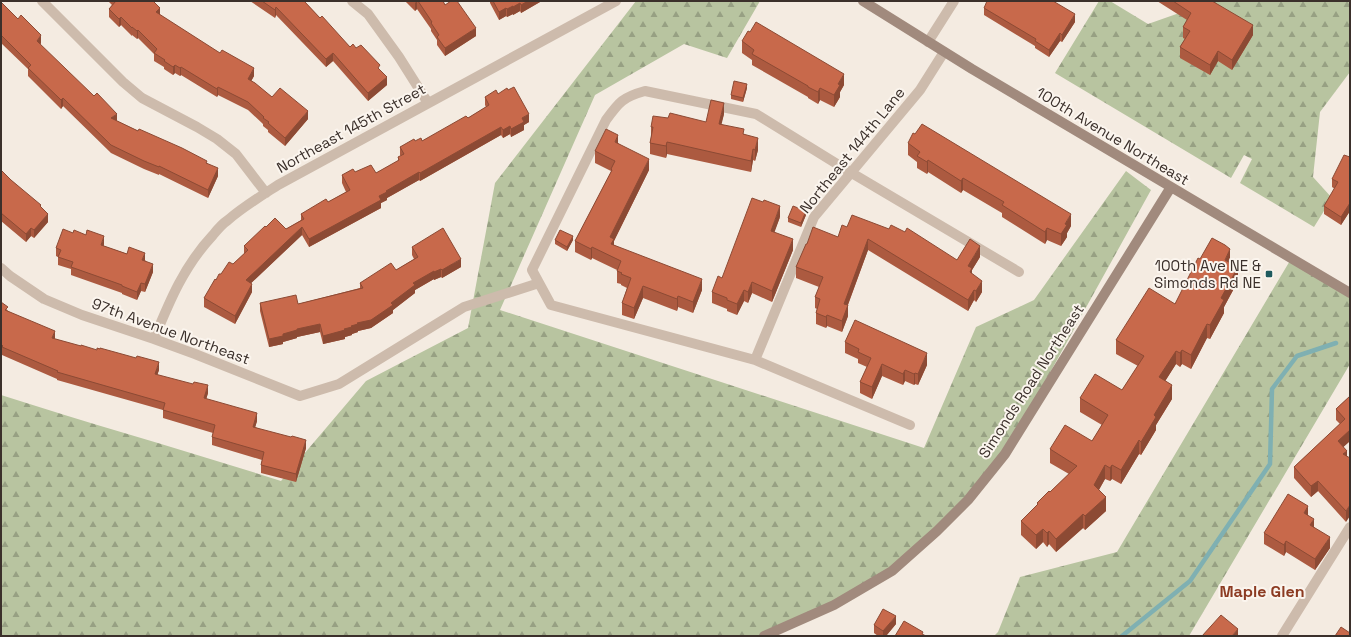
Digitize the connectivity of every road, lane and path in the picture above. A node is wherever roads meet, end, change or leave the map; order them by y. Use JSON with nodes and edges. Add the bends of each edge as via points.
{"nodes":[{"id":1,"x":42,"y":1,"type":"edge"},
{"id":2,"x":352,"y":1,"type":"edge"},
{"id":3,"x":616,"y":1,"type":"edge"},
{"id":4,"x":863,"y":1,"type":"edge"},
{"id":5,"x":954,"y":1,"type":"edge"},
{"id":6,"x":928,"y":42,"type":"junction"},
{"id":7,"x":944,"y":52,"type":"junction"},
{"id":8,"x":428,"y":103,"type":"junction"},
{"id":9,"x":850,"y":172,"type":"junction"},
{"id":10,"x":1171,"y":188,"type":"junction"},
{"id":11,"x":266,"y":193,"type":"junction"},
{"id":12,"x":1,"y":268,"type":"edge"},
{"id":13,"x":1019,"y":272,"type":"dead end"},
{"id":14,"x":539,"y":283,"type":"junction"},
{"id":15,"x":1350,"y":293,"type":"edge"},
{"id":16,"x":154,"y":339,"type":"junction"},
{"id":17,"x":756,"y":360,"type":"junction"},
{"id":18,"x":910,"y":425,"type":"dead end"},
{"id":19,"x":1350,"y":527,"type":"edge"},
{"id":20,"x":764,"y":636,"type":"edge"},
{"id":21,"x":1282,"y":636,"type":"edge"}],
"edges":[{"from":1,"to":11,"type":"street","via":[[142,98],[204,131],[236,154]]},
{"from":2,"to":8,"type":"street","via":[[368,14]]},
{"from":3,"to":8,"type":"street","name":"Northeast 145th Street"},
{"from":4,"to":6,"type":"main road","name":"100th Avenue Northeast"},
{"from":5,"to":6,"type":"street"},
{"from":6,"to":7,"type":"main road","name":"100th Avenue Northeast"},
{"from":7,"to":9,"type":"street","name":"Northeast 144th Lane","via":[[920,90]]},
{"from":7,"to":10,"type":"main road","name":"100th Avenue Northeast"},
{"from":8,"to":11,"type":"street","name":"Northeast 145th Street"},
{"from":9,"to":13,"type":"street"},
{"from":9,"to":14,"type":"street","via":[[756,114],[645,91],[630,95],[618,103],[606,120],[532,270]]},
{"from":9,"to":17,"type":"street","name":"Northeast 144th Lane","via":[[814,217]]},
{"from":10,"to":15,"type":"main road","name":"100th Avenue Northeast"},
{"from":10,"to":20,"type":"main road","name":"Simonds Road Northeast","via":[[1005,454],[968,500],[892,571],[834,606]]},
{"from":11,"to":16,"type":"street","name":"Northeast 145th Street","via":[[226,221],[189,264],[174,290]]},
{"from":12,"to":16,"type":"street","name":"97th Avenue Northeast","via":[[44,299],[82,315]]},
{"from":14,"to":16,"type":"street","name":"97th Avenue Northeast","via":[[464,307],[339,384],[300,396]]},
{"from":14,"to":17,"type":"street","via":[[551,305]]},
{"from":17,"to":18,"type":"street"},
{"from":19,"to":21,"type":"street"}]}
